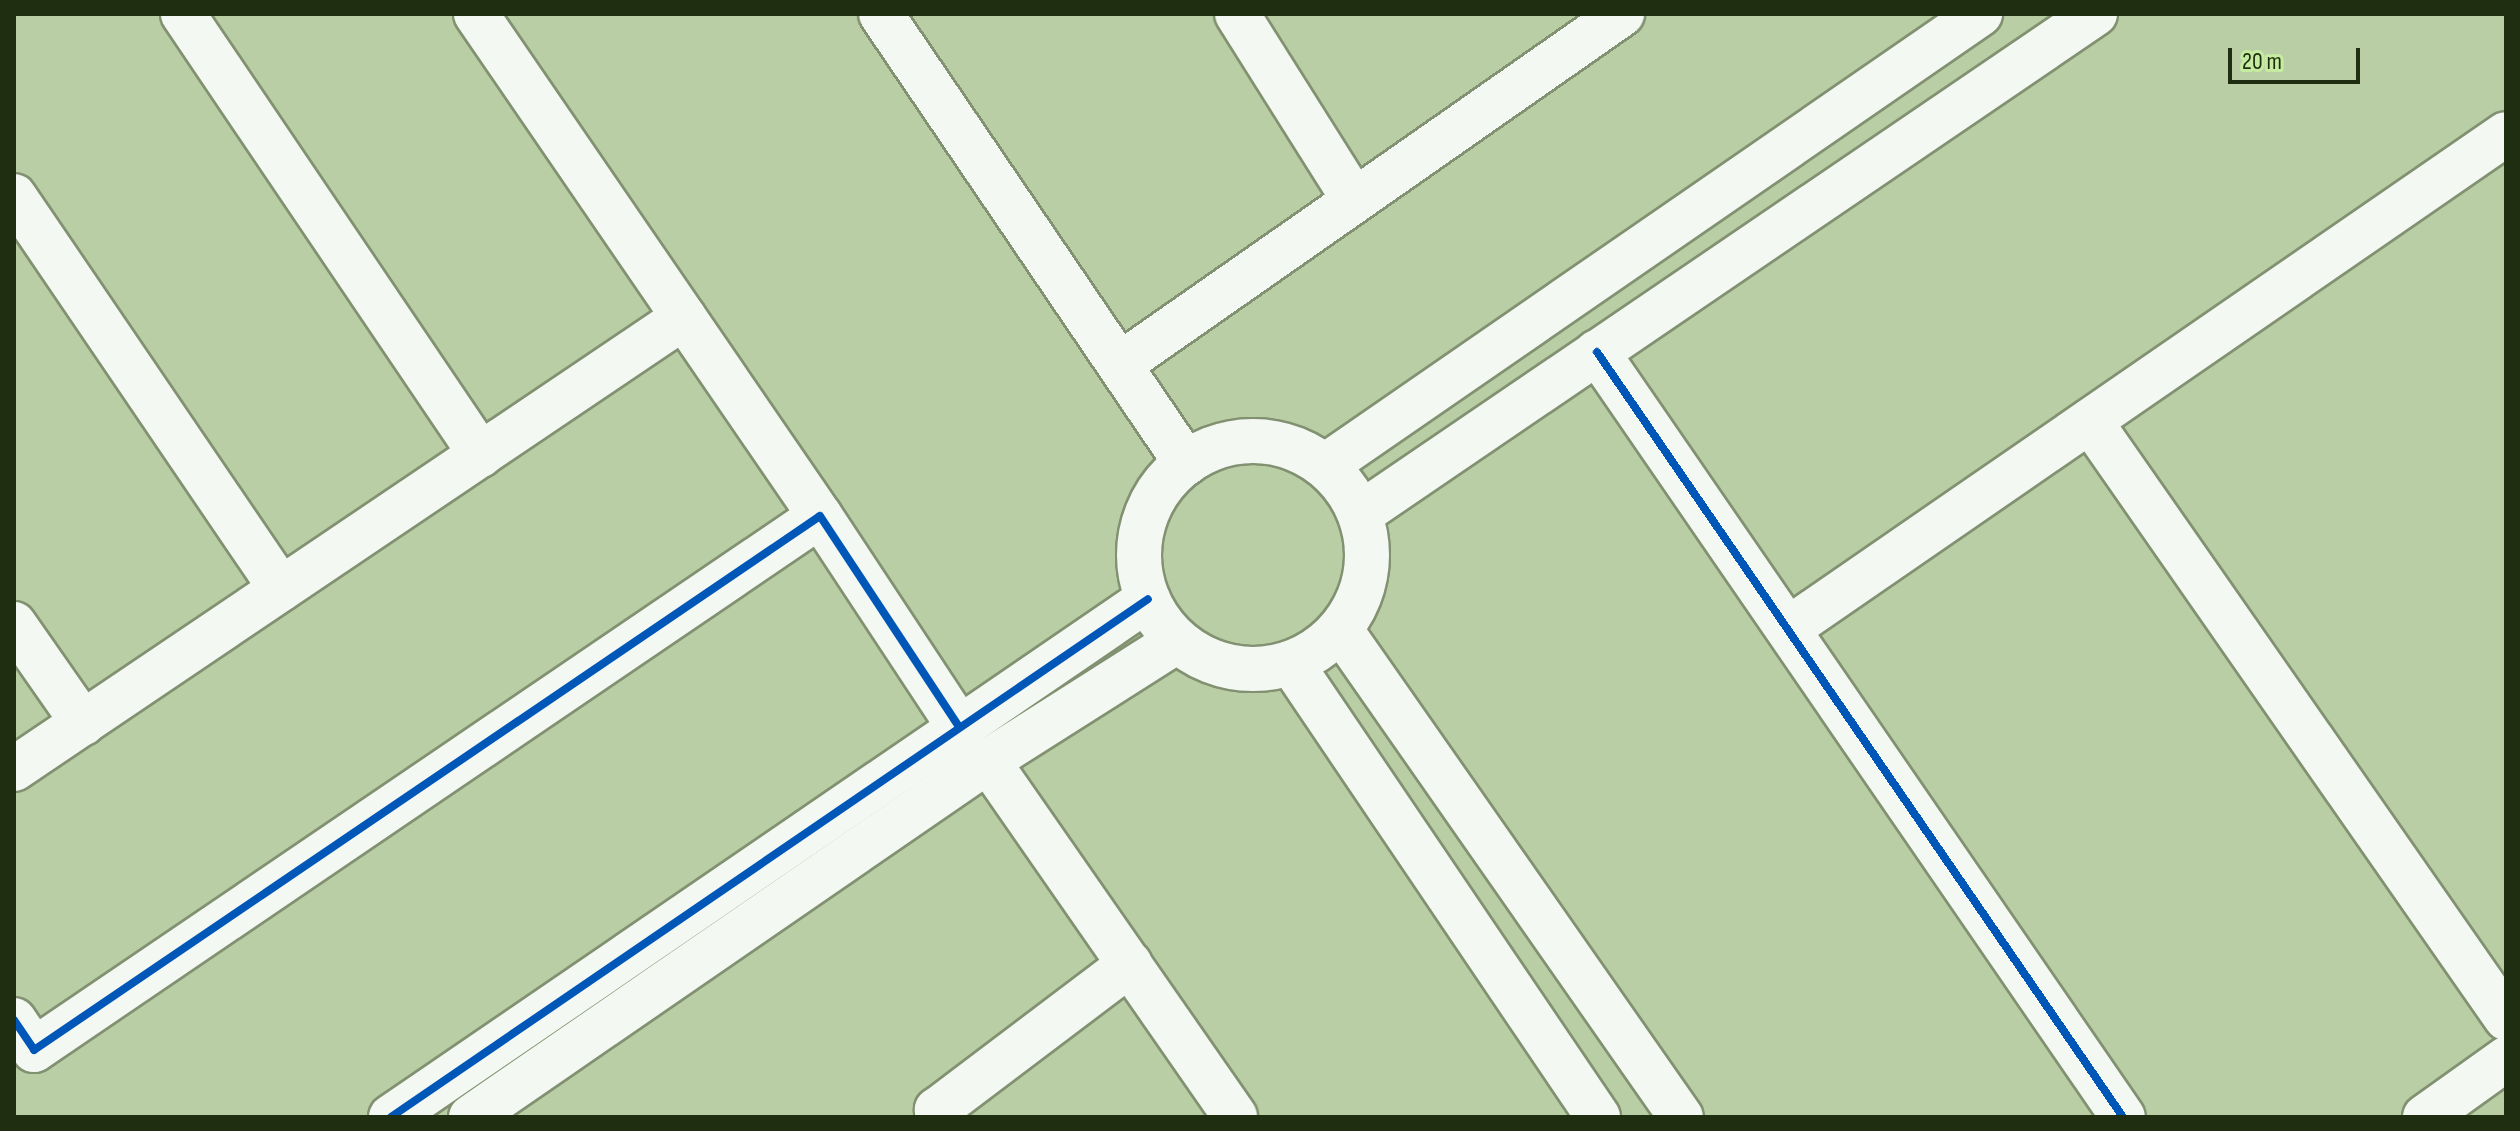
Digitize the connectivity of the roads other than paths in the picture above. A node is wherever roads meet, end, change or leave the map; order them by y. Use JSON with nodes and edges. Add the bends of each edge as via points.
{"nodes":[{"id":1,"x":183,"y":14,"type":"edge"},
{"id":2,"x":476,"y":14,"type":"edge"},
{"id":3,"x":881,"y":14,"type":"edge"},
{"id":4,"x":1237,"y":14,"type":"edge"},
{"id":5,"x":1622,"y":14,"type":"edge"},
{"id":6,"x":1980,"y":14,"type":"edge"},
{"id":7,"x":2095,"y":14,"type":"edge"},
{"id":8,"x":2506,"y":134,"type":"edge"},
{"id":9,"x":1792,"y":143,"type":"junction"},
{"id":10,"x":14,"y":196,"type":"edge"},
{"id":11,"x":1825,"y":197,"type":"junction"},
{"id":12,"x":1353,"y":198,"type":"junction"},
{"id":13,"x":684,"y":317,"type":"junction"},
{"id":14,"x":1597,"y":352,"type":"junction"},
{"id":15,"x":1122,"y":363,"type":"junction"},
{"id":16,"x":2090,"y":421,"type":"junction"},
{"id":17,"x":481,"y":455,"type":"junction"},
{"id":18,"x":1186,"y":463,"type":"junction"},
{"id":19,"x":1325,"y":466,"type":"junction"},
{"id":20,"x":1360,"y":514,"type":"junction"},
{"id":21,"x":820,"y":516,"type":"junction"},
{"id":22,"x":281,"y":589,"type":"junction"},
{"id":23,"x":1148,"y":599,"type":"junction"},
{"id":24,"x":14,"y":624,"type":"edge"},
{"id":25,"x":1791,"y":627,"type":"junction"},
{"id":26,"x":1340,"y":629,"type":"junction"},
{"id":27,"x":1177,"y":641,"type":"junction"},
{"id":28,"x":1291,"y":663,"type":"junction"},
{"id":29,"x":83,"y":723,"type":"junction"},
{"id":30,"x":959,"y":727,"type":"junction"},
{"id":31,"x":988,"y":761,"type":"junction"},
{"id":32,"x":14,"y":769,"type":"edge"},
{"id":33,"x":1130,"y":964,"type":"junction"},
{"id":34,"x":2506,"y":1018,"type":"edge"},
{"id":35,"x":21,"y":1045,"type":"edge"},
{"id":36,"x":2506,"y":1059,"type":"edge"},
{"id":37,"x":935,"y":1115,"type":"edge"},
{"id":38,"x":391,"y":1117,"type":"edge"},
{"id":39,"x":471,"y":1117,"type":"edge"},
{"id":40,"x":1235,"y":1117,"type":"edge"},
{"id":41,"x":1598,"y":1117,"type":"edge"},
{"id":42,"x":1681,"y":1117,"type":"edge"},
{"id":43,"x":2123,"y":1117,"type":"edge"},
{"id":44,"x":2425,"y":1117,"type":"edge"}],
"edges":[{"from":1,"to":17,"type":"street"},
{"from":2,"to":13,"type":"street"},
{"from":3,"to":15,"type":"street"},
{"from":4,"to":12,"type":"street"},
{"from":5,"to":12,"type":"street"},
{"from":6,"to":9,"type":"street"},
{"from":7,"to":11,"type":"street"},
{"from":8,"to":16,"type":"street"},
{"from":9,"to":11,"type":"street"},
{"from":9,"to":19,"type":"street"},
{"from":10,"to":22,"type":"street"},
{"from":11,"to":14,"type":"street"},
{"from":12,"to":15,"type":"street"},
{"from":13,"to":17,"type":"street"},
{"from":13,"to":21,"type":"street"},
{"from":14,"to":20,"type":"street"},
{"from":14,"to":25,"type":"street"},
{"from":15,"to":18,"type":"street"},
{"from":16,"to":25,"type":"street"},
{"from":16,"to":34,"type":"street"},
{"from":17,"to":22,"type":"street"},
{"from":18,"to":19,"type":"street","via":[[1242,441],[1300,450]]},
{"from":18,"to":23,"type":"street","via":[[1159,490],[1143,524],[1139,561]]},
{"from":19,"to":20,"type":"street"},
{"from":20,"to":26,"type":"street","via":[[1366,574]]},
{"from":21,"to":30,"type":"street"},
{"from":21,"to":35,"type":"street"},
{"from":22,"to":29,"type":"street"},
{"from":23,"to":27,"type":"street"},
{"from":23,"to":30,"type":"street"},
{"from":24,"to":29,"type":"street"},
{"from":25,"to":43,"type":"street"},
{"from":26,"to":28,"type":"street"},
{"from":26,"to":42,"type":"street"},
{"from":27,"to":28,"type":"street","via":[[1231,667]]},
{"from":27,"to":31,"type":"street"},
{"from":28,"to":41,"type":"street"},
{"from":29,"to":32,"type":"street"},
{"from":30,"to":38,"type":"street"},
{"from":31,"to":33,"type":"street"},
{"from":31,"to":39,"type":"street"},
{"from":33,"to":37,"type":"street"},
{"from":33,"to":40,"type":"street"},
{"from":36,"to":44,"type":"street"}]}
